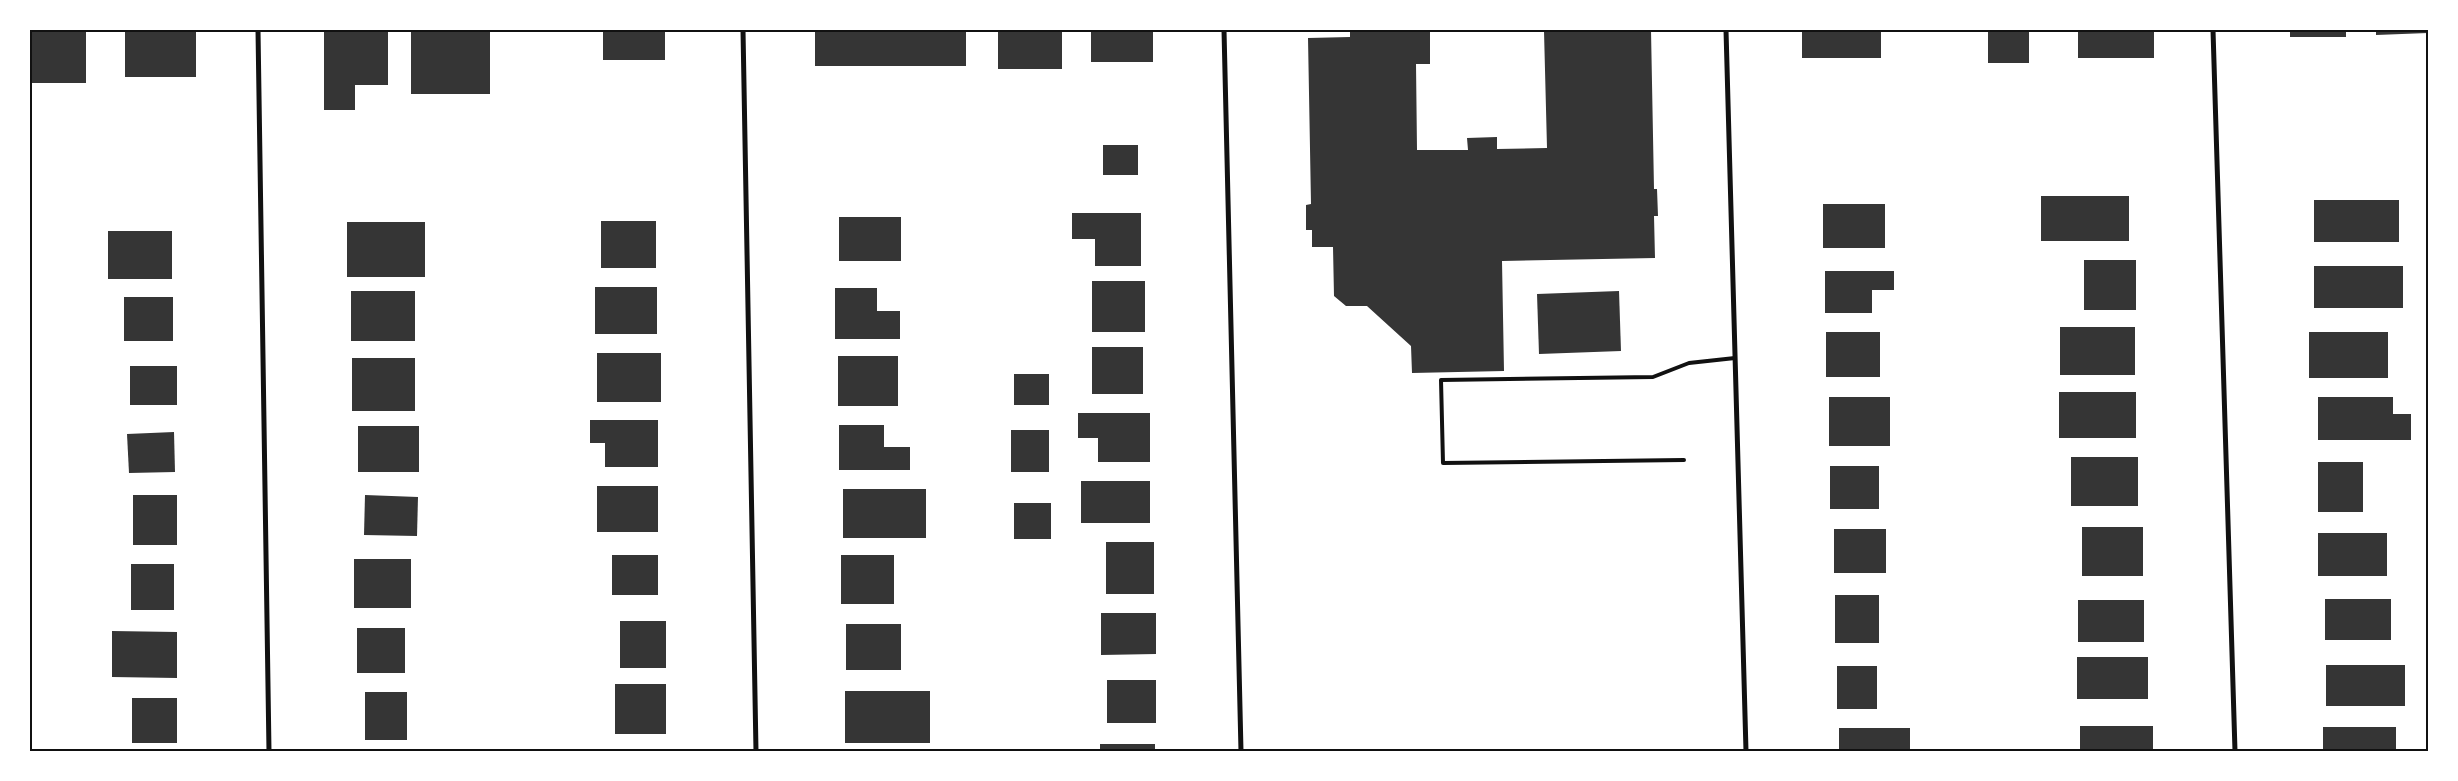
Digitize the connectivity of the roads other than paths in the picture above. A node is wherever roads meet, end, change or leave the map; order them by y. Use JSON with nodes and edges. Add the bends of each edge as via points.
{"nodes":[{"id":1,"x":258,"y":30,"type":"edge"},
{"id":2,"x":743,"y":30,"type":"edge"},
{"id":3,"x":1224,"y":30,"type":"edge"},
{"id":4,"x":1726,"y":30,"type":"edge"},
{"id":5,"x":2213,"y":30,"type":"edge"},
{"id":6,"x":1735,"y":358,"type":"junction"},
{"id":7,"x":1684,"y":460,"type":"dead end"},
{"id":8,"x":270,"y":751,"type":"edge"},
{"id":9,"x":756,"y":751,"type":"edge"},
{"id":10,"x":1241,"y":751,"type":"edge"},
{"id":11,"x":1746,"y":751,"type":"edge"},
{"id":12,"x":2235,"y":751,"type":"edge"}],
"edges":[{"from":1,"to":8,"type":"street"},
{"from":2,"to":9,"type":"street"},
{"from":3,"to":10,"type":"street"},
{"from":4,"to":6,"type":"street"},
{"from":5,"to":12,"type":"street"},
{"from":6,"to":7,"type":"lane","via":[[1689,363],[1653,377],[1441,380],[1443,463]]},
{"from":6,"to":11,"type":"street"}]}
